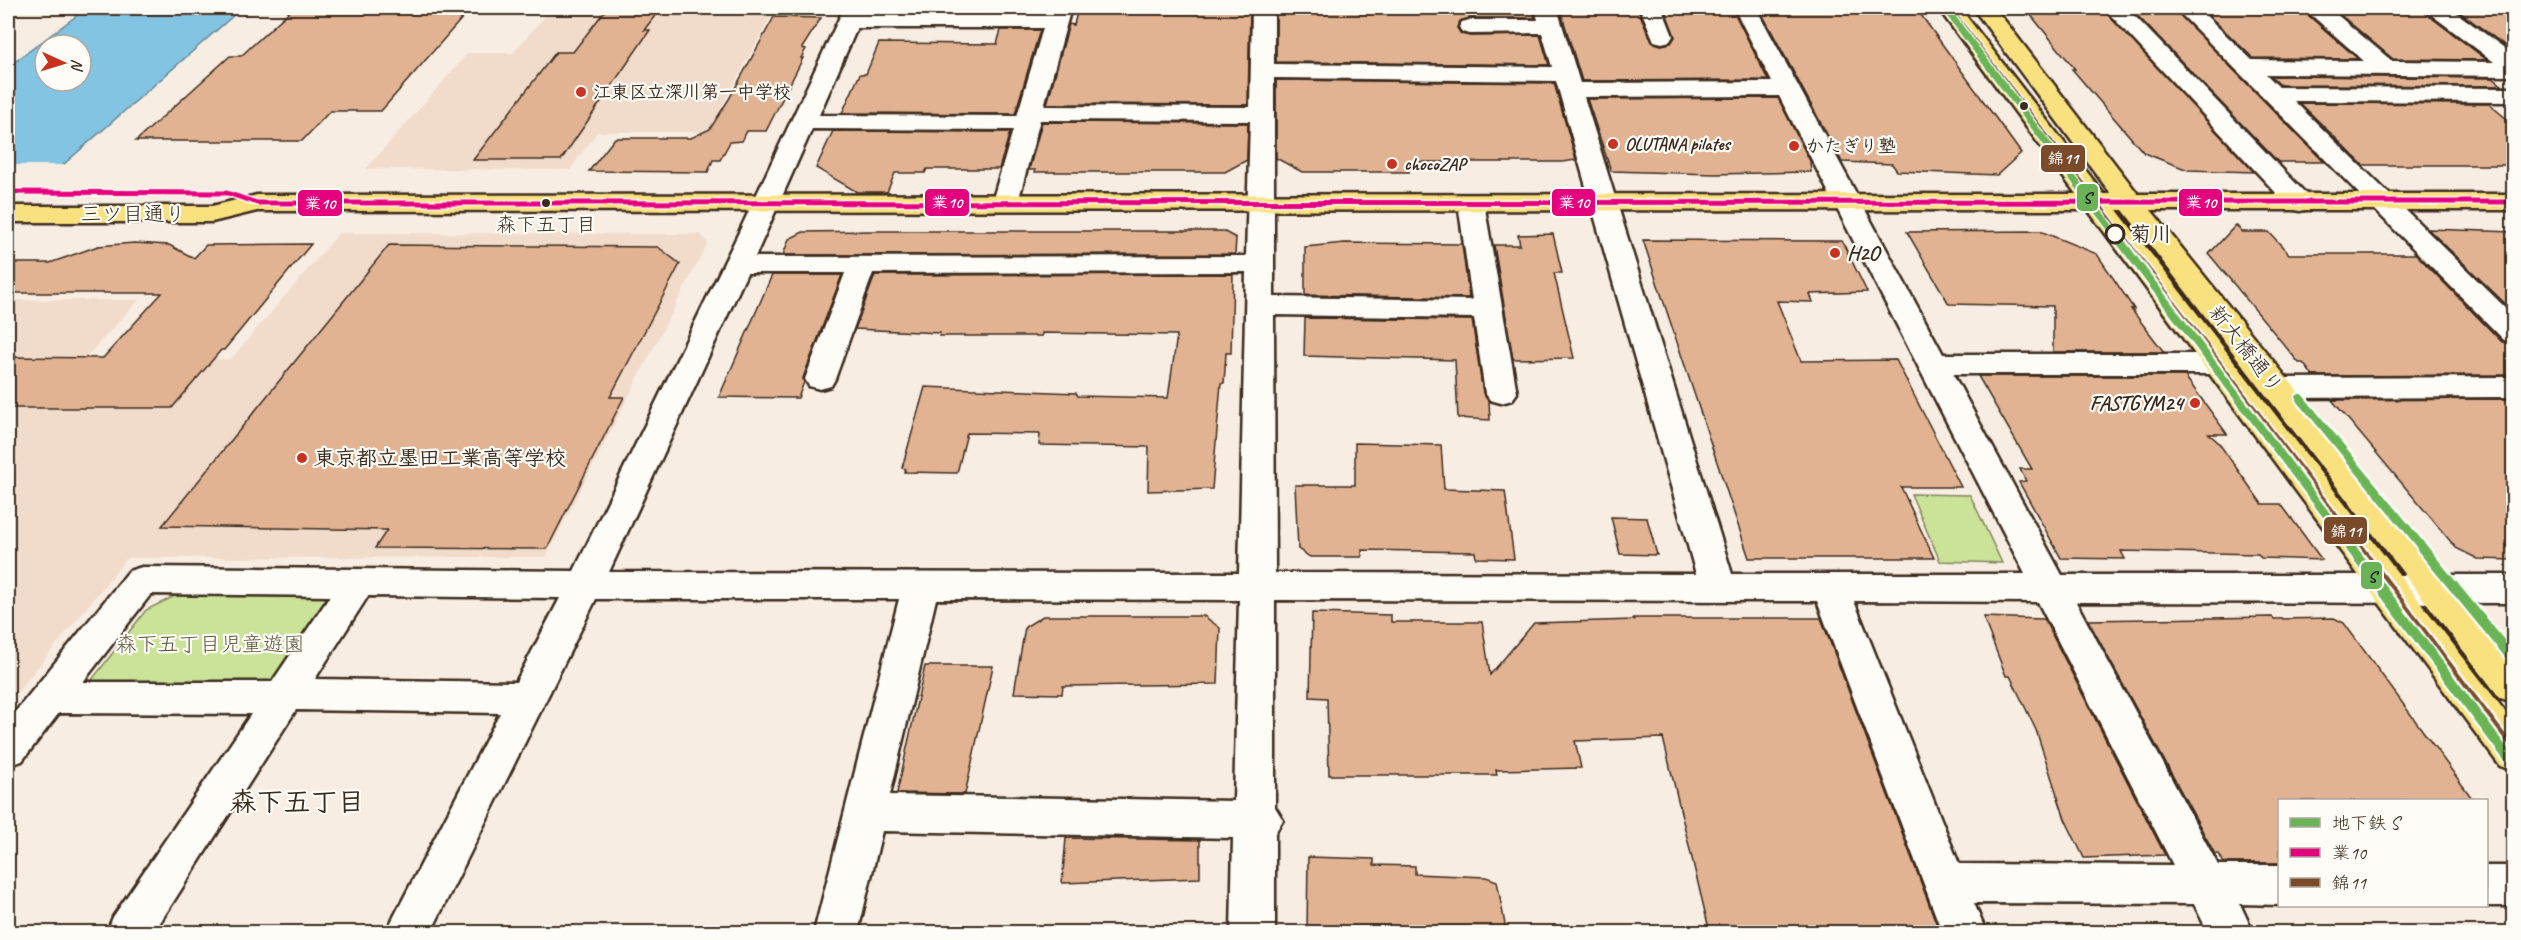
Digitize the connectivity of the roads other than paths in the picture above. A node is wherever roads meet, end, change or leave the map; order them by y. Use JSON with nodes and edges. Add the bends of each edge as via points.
{"nodes":[{"id":1,"x":1263,"y":8,"type":"edge"},
{"id":2,"x":1651,"y":8,"type":"edge"},
{"id":3,"x":1745,"y":8,"type":"edge"},
{"id":4,"x":1949,"y":8,"type":"edge"},
{"id":5,"x":1984,"y":8,"type":"edge"},
{"id":6,"x":2115,"y":8,"type":"edge"},
{"id":7,"x":2186,"y":8,"type":"edge"},
{"id":8,"x":2317,"y":8,"type":"edge"},
{"id":9,"x":2437,"y":8,"type":"edge"},
{"id":10,"x":852,"y":14,"type":"edge"},
{"id":11,"x":1058,"y":14,"type":"edge"},
{"id":12,"x":1548,"y":17,"type":"edge"},
{"id":13,"x":1470,"y":27,"type":"dead end"},
{"id":14,"x":1662,"y":36,"type":"dead end"},
{"id":15,"x":2245,"y":67,"type":"junction"},
{"id":16,"x":2514,"y":67,"type":"edge"},
{"id":17,"x":2386,"y":68,"type":"junction"},
{"id":18,"x":1263,"y":71,"type":"junction"},
{"id":19,"x":1568,"y":82,"type":"junction"},
{"id":20,"x":1788,"y":89,"type":"junction"},
{"id":21,"x":2272,"y":94,"type":"junction"},
{"id":22,"x":2514,"y":94,"type":"edge"},
{"id":23,"x":1262,"y":114,"type":"junction"},
{"id":24,"x":1029,"y":118,"type":"junction"},
{"id":25,"x":804,"y":122,"type":"junction"},
{"id":26,"x":8,"y":192,"type":"edge"},
{"id":27,"x":1005,"y":202,"type":"junction"},
{"id":28,"x":2514,"y":202,"type":"edge"},
{"id":29,"x":257,"y":203,"type":"junction"},
{"id":30,"x":766,"y":203,"type":"junction"},
{"id":31,"x":1261,"y":203,"type":"junction"},
{"id":32,"x":1471,"y":203,"type":"junction"},
{"id":33,"x":1604,"y":203,"type":"junction"},
{"id":34,"x":1847,"y":203,"type":"junction"},
{"id":35,"x":2096,"y":203,"type":"junction"},
{"id":36,"x":2131,"y":203,"type":"junction"},
{"id":37,"x":2300,"y":203,"type":"junction"},
{"id":38,"x":2384,"y":203,"type":"junction"},
{"id":39,"x":8,"y":214,"type":"edge"},
{"id":40,"x":1260,"y":264,"type":"junction"},
{"id":41,"x":737,"y":265,"type":"junction"},
{"id":42,"x":862,"y":265,"type":"junction"},
{"id":43,"x":1260,"y":306,"type":"junction"},
{"id":44,"x":1487,"y":309,"type":"junction"},
{"id":45,"x":2514,"y":333,"type":"edge"},
{"id":46,"x":1932,"y":364,"type":"junction"},
{"id":47,"x":2217,"y":364,"type":"junction"},
{"id":48,"x":820,"y":379,"type":"dead end"},
{"id":49,"x":2514,"y":387,"type":"edge"},
{"id":50,"x":2277,"y":388,"type":"junction"},
{"id":51,"x":1501,"y":393,"type":"dead end"},
{"id":52,"x":358,"y":582,"type":"junction"},
{"id":53,"x":585,"y":585,"type":"junction"},
{"id":54,"x":921,"y":585,"type":"junction"},
{"id":55,"x":1257,"y":586,"type":"junction"},
{"id":56,"x":1718,"y":587,"type":"junction"},
{"id":57,"x":1830,"y":587,"type":"junction"},
{"id":58,"x":2050,"y":587,"type":"junction"},
{"id":59,"x":2386,"y":588,"type":"junction"},
{"id":60,"x":2434,"y":588,"type":"junction"},
{"id":61,"x":2514,"y":589,"type":"edge"},
{"id":62,"x":2514,"y":687,"type":"edge"},
{"id":63,"x":284,"y":696,"type":"junction"},
{"id":64,"x":49,"y":697,"type":"junction"},
{"id":65,"x":528,"y":698,"type":"junction"},
{"id":66,"x":8,"y":748,"type":"edge"},
{"id":67,"x":2514,"y":754,"type":"edge"},
{"id":68,"x":865,"y":813,"type":"junction"},
{"id":69,"x":1258,"y":820,"type":"junction"},
{"id":70,"x":1945,"y":883,"type":"junction"},
{"id":71,"x":2205,"y":885,"type":"junction"},
{"id":72,"x":2278,"y":885,"type":"edge"},
{"id":73,"x":2488,"y":886,"type":"edge"},
{"id":74,"x":2514,"y":886,"type":"edge"},
{"id":75,"x":129,"y":933,"type":"edge"},
{"id":76,"x":408,"y":933,"type":"edge"},
{"id":77,"x":836,"y":933,"type":"edge"},
{"id":78,"x":1253,"y":933,"type":"edge"},
{"id":79,"x":1964,"y":933,"type":"edge"},
{"id":80,"x":2230,"y":933,"type":"edge"}],
"edges":[{"from":1,"to":18,"type":"street"},
{"from":2,"to":14,"type":"street"},
{"from":3,"to":20,"type":"street"},
{"from":4,"to":35,"type":"main road","name":"新大橋通り"},
{"from":5,"to":36,"type":"main road","name":"新大橋通り"},
{"from":6,"to":37,"type":"street"},
{"from":7,"to":15,"type":"street"},
{"from":8,"to":17,"type":"street"},
{"from":9,"to":16,"type":"street"},
{"from":10,"to":11,"type":"street"},
{"from":10,"to":25,"type":"street"},
{"from":11,"to":24,"type":"street"},
{"from":12,"to":13,"type":"street"},
{"from":12,"to":19,"type":"street"},
{"from":15,"to":17,"type":"street"},
{"from":15,"to":21,"type":"street"},
{"from":16,"to":17,"type":"street"},
{"from":18,"to":19,"type":"street"},
{"from":18,"to":23,"type":"street"},
{"from":19,"to":20,"type":"street"},
{"from":19,"to":33,"type":"street"},
{"from":20,"to":34,"type":"street"},
{"from":21,"to":22,"type":"street"},
{"from":21,"to":38,"type":"street"},
{"from":23,"to":24,"type":"street"},
{"from":23,"to":31,"type":"street"},
{"from":24,"to":25,"type":"street"},
{"from":24,"to":27,"type":"street"},
{"from":25,"to":30,"type":"street"},
{"from":26,"to":29,"type":"main road","name":"三ツ目通り","via":[[227,193]]},
{"from":27,"to":30,"type":"main road","name":"三ツ目通り"},
{"from":27,"to":31,"type":"main road","name":"三ツ目通り"},
{"from":28,"to":38,"type":"main road","name":"三ツ目通り"},
{"from":29,"to":30,"type":"main road","name":"三ツ目通り"},
{"from":29,"to":39,"type":"main road","name":"三ツ目通り","via":[[212,214]]},
{"from":30,"to":41,"type":"street"},
{"from":31,"to":32,"type":"main road","name":"三ツ目通り"},
{"from":31,"to":40,"type":"street"},
{"from":32,"to":33,"type":"main road","name":"三ツ目通り"},
{"from":32,"to":44,"type":"street"},
{"from":33,"to":34,"type":"main road","name":"三ツ目通り"},
{"from":33,"to":56,"type":"street"},
{"from":34,"to":35,"type":"main road","name":"三ツ目通り"},
{"from":34,"to":46,"type":"street"},
{"from":35,"to":36,"type":"main road","name":"三ツ目通り"},
{"from":35,"to":47,"type":"main road","name":"新大橋通り"},
{"from":36,"to":37,"type":"main road","name":"三ツ目通り"},
{"from":36,"to":50,"type":"main road","name":"新大橋通り"},
{"from":37,"to":38,"type":"main road","name":"三ツ目通り"},
{"from":38,"to":45,"type":"street"},
{"from":40,"to":42,"type":"street"},
{"from":40,"to":43,"type":"street"},
{"from":41,"to":42,"type":"street"},
{"from":41,"to":53,"type":"street"},
{"from":42,"to":48,"type":"street"},
{"from":43,"to":44,"type":"street"},
{"from":43,"to":55,"type":"street"},
{"from":44,"to":51,"type":"street"},
{"from":46,"to":47,"type":"street"},
{"from":46,"to":58,"type":"street"},
{"from":47,"to":59,"type":"main road","name":"新大橋通り"},
{"from":49,"to":50,"type":"street"},
{"from":50,"to":60,"type":"main road","name":"新大橋通り"},
{"from":52,"to":53,"type":"street"},
{"from":52,"to":63,"type":"street"},
{"from":52,"to":64,"type":"street","via":[[142,580]]},
{"from":53,"to":54,"type":"street"},
{"from":53,"to":65,"type":"street"},
{"from":54,"to":55,"type":"street"},
{"from":54,"to":68,"type":"street"},
{"from":55,"to":56,"type":"street"},
{"from":55,"to":69,"type":"street"},
{"from":56,"to":57,"type":"street"},
{"from":57,"to":58,"type":"street"},
{"from":57,"to":70,"type":"street"},
{"from":58,"to":59,"type":"street"},
{"from":58,"to":71,"type":"street"},
{"from":59,"to":60,"type":"street"},
{"from":59,"to":67,"type":"main road","name":"新大橋通り"},
{"from":60,"to":61,"type":"street"},
{"from":60,"to":62,"type":"main road","name":"新大橋通り"},
{"from":63,"to":64,"type":"street"},
{"from":63,"to":65,"type":"street"},
{"from":63,"to":75,"type":"street"},
{"from":64,"to":66,"type":"street"},
{"from":65,"to":76,"type":"street"},
{"from":68,"to":69,"type":"street"},
{"from":68,"to":77,"type":"street"},
{"from":69,"to":78,"type":"street"},
{"from":70,"to":71,"type":"street"},
{"from":70,"to":79,"type":"street"},
{"from":71,"to":72,"type":"street"},
{"from":71,"to":80,"type":"street"},
{"from":73,"to":74,"type":"street"}]}
